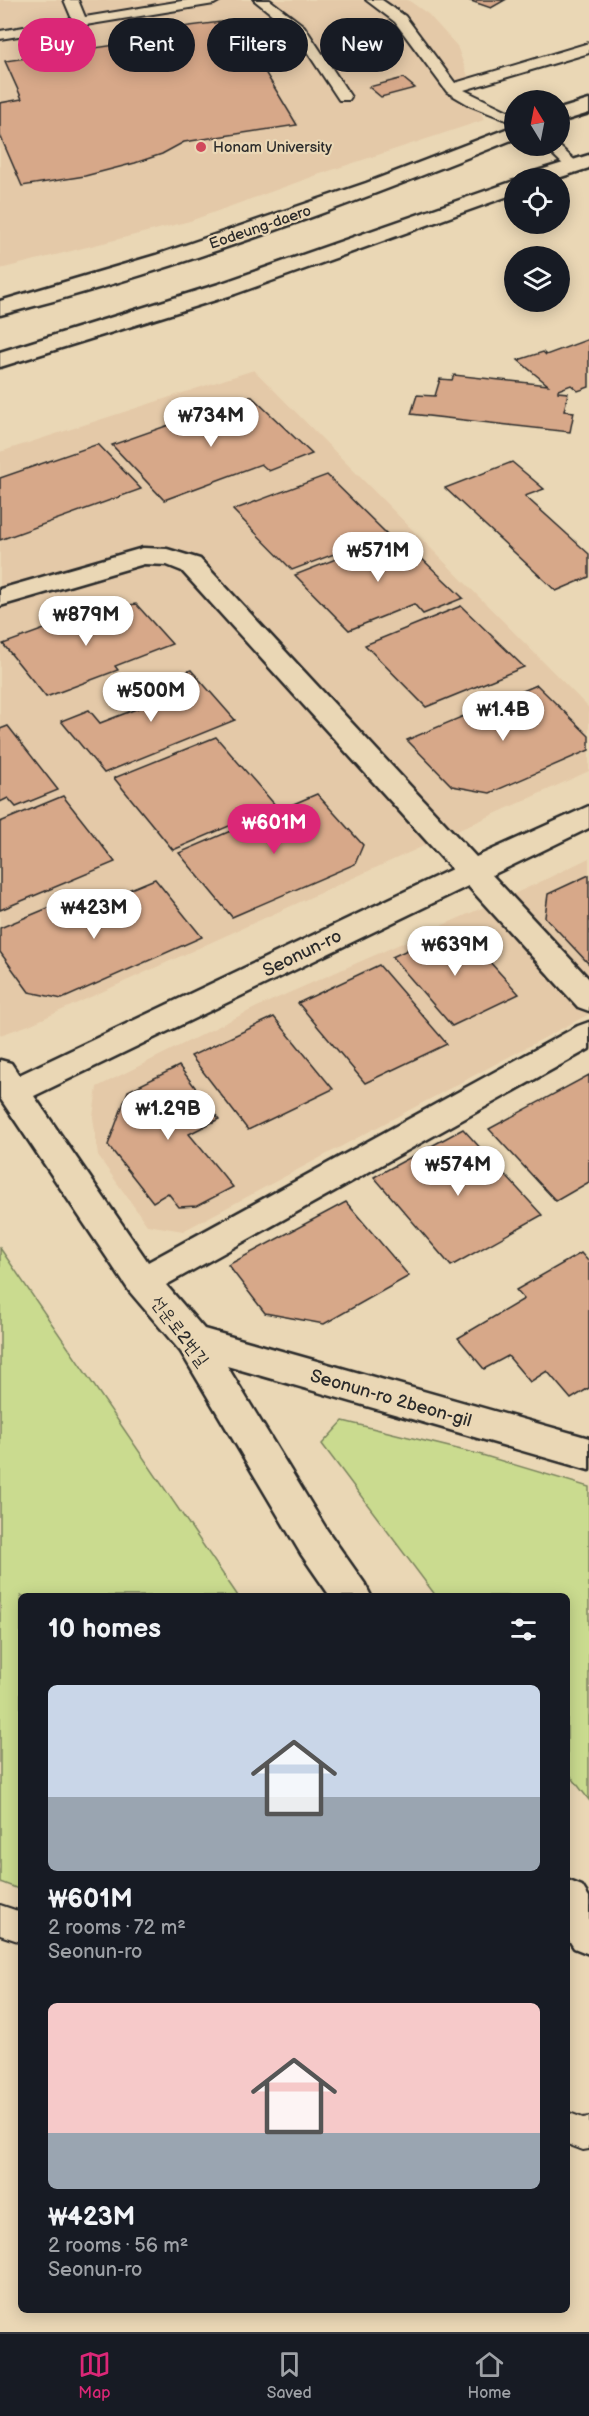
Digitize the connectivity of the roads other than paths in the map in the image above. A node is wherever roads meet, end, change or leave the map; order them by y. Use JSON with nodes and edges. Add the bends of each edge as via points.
{"nodes":[{"id":1,"x":71,"y":0,"type":"edge"},
{"id":2,"x":213,"y":0,"type":"edge"},
{"id":3,"x":261,"y":0,"type":"edge"},
{"id":4,"x":373,"y":0,"type":"edge"},
{"id":5,"x":78,"y":18,"type":"edge"},
{"id":6,"x":96,"y":19,"type":"edge"},
{"id":7,"x":18,"y":32,"type":"edge"},
{"id":8,"x":0,"y":35,"type":"edge"},
{"id":9,"x":589,"y":46,"type":"edge"},
{"id":10,"x":452,"y":89,"type":"junction"},
{"id":11,"x":344,"y":97,"type":"dead end"},
{"id":12,"x":589,"y":106,"type":"edge"},
{"id":13,"x":570,"y":113,"type":"edge"},
{"id":14,"x":504,"y":115,"type":"edge"},
{"id":15,"x":504,"y":136,"type":"edge"},
{"id":16,"x":568,"y":156,"type":"edge"},
{"id":17,"x":581,"y":164,"type":"edge"},
{"id":18,"x":504,"y":191,"type":"edge"},
{"id":19,"x":0,"y":308,"type":"edge"},
{"id":20,"x":0,"y":360,"type":"edge"},
{"id":21,"x":0,"y":598,"type":"edge"},
{"id":22,"x":589,"y":816,"type":"edge"},
{"id":23,"x":472,"y":871,"type":"junction"},
{"id":24,"x":589,"y":999,"type":"edge"},
{"id":25,"x":589,"y":1034,"type":"edge"},
{"id":26,"x":8,"y":1081,"type":"edge"},
{"id":27,"x":142,"y":1282,"type":"junction"},
{"id":28,"x":193,"y":1341,"type":"junction"},
{"id":29,"x":587,"y":1452,"type":"edge"},
{"id":30,"x":350,"y":1593,"type":"edge"},
{"id":31,"x":570,"y":1905,"type":"edge"},
{"id":32,"x":0,"y":1920,"type":"edge"},
{"id":33,"x":18,"y":1926,"type":"edge"},
{"id":34,"x":589,"y":1933,"type":"edge"},
{"id":35,"x":570,"y":2129,"type":"edge"},
{"id":36,"x":589,"y":2133,"type":"edge"}],
"edges":[{"from":1,"to":5,"type":"lane"},
{"from":2,"to":6,"type":"lane"},
{"from":3,"to":11,"type":"lane","via":[[299,29]]},
{"from":4,"to":10,"type":"lane","via":[[400,19]]},
{"from":7,"to":8,"type":"lane"},
{"from":9,"to":10,"type":"lane"},
{"from":10,"to":14,"type":"lane"},
{"from":12,"to":13,"type":"street"},
{"from":15,"to":19,"type":"street","name":"Eodeung-daero","via":[[374,188],[253,230]]},
{"from":16,"to":17,"type":"lane"},
{"from":18,"to":20,"type":"street","via":[[227,289]]},
{"from":21,"to":23,"type":"street","via":[[143,556],[161,555],[191,565]]},
{"from":22,"to":23,"type":"street","name":"Seonun-ro"},
{"from":23,"to":24,"type":"street"},
{"from":23,"to":26,"type":"street","name":"Seonun-ro"},
{"from":25,"to":27,"type":"street"},
{"from":26,"to":27,"type":"street","name":"선운로2번길"},
{"from":27,"to":28,"type":"street","name":"선운로2번길"},
{"from":28,"to":29,"type":"street","name":"Seonun-ro 2beon-gil"},
{"from":28,"to":30,"type":"street","name":"선운로2번길","via":[[314,1542]]},
{"from":31,"to":34,"type":"street"},
{"from":32,"to":33,"type":"lane"},
{"from":35,"to":36,"type":"lane"}]}
